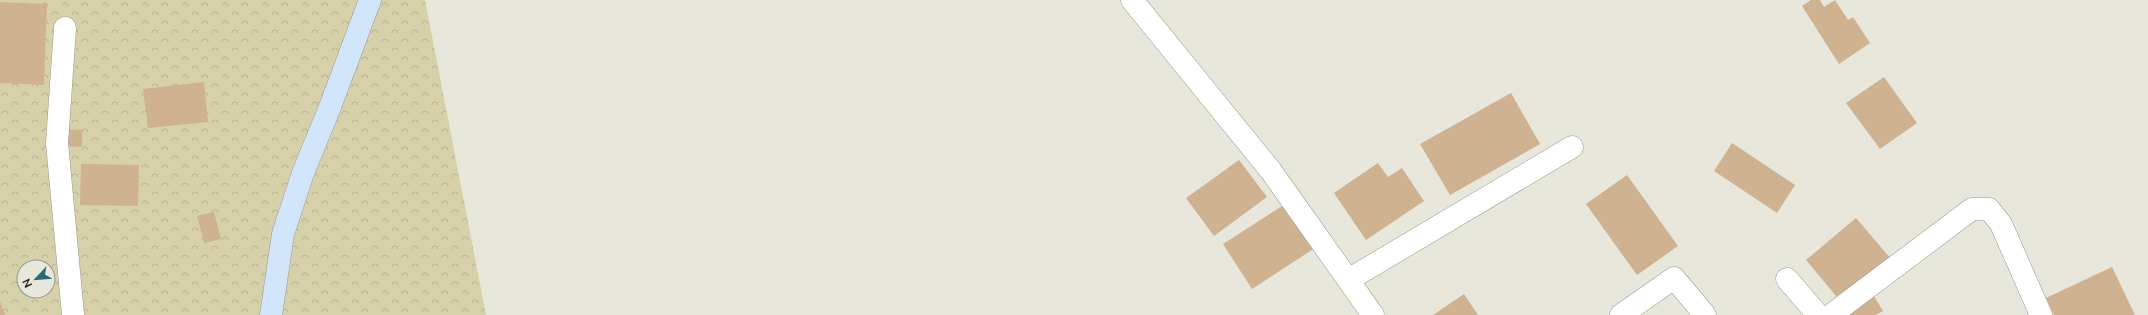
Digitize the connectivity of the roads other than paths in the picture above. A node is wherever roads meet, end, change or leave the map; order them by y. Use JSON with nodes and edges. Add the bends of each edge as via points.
{"nodes":[{"id":1,"x":370,"y":0,"type":"edge"},
{"id":2,"x":1132,"y":0,"type":"edge"},
{"id":3,"x":65,"y":28,"type":"dead end"},
{"id":4,"x":1572,"y":147,"type":"dead end"},
{"id":5,"x":1787,"y":279,"type":"dead end"},
{"id":6,"x":1348,"y":280,"type":"junction"},
{"id":7,"x":73,"y":315,"type":"edge"},
{"id":8,"x":271,"y":315,"type":"edge"},
{"id":9,"x":1373,"y":315,"type":"edge"},
{"id":10,"x":1621,"y":315,"type":"edge"},
{"id":11,"x":1705,"y":315,"type":"edge"},
{"id":12,"x":1818,"y":315,"type":"edge"},
{"id":13,"x":1831,"y":315,"type":"edge"},
{"id":14,"x":2041,"y":315,"type":"edge"}],
"edges":[{"from":1,"to":8,"type":"main road","via":[[303,173],[283,234]]},
{"from":2,"to":6,"type":"street","via":[[1271,171]]},
{"from":3,"to":7,"type":"street","via":[[57,143]]},
{"from":4,"to":6,"type":"street"},
{"from":5,"to":12,"type":"street"},
{"from":6,"to":9,"type":"street"},
{"from":10,"to":11,"type":"street","via":[[1674,278]]},
{"from":13,"to":14,"type":"street","via":[[1972,209],[1989,209],[2001,224]]}]}
